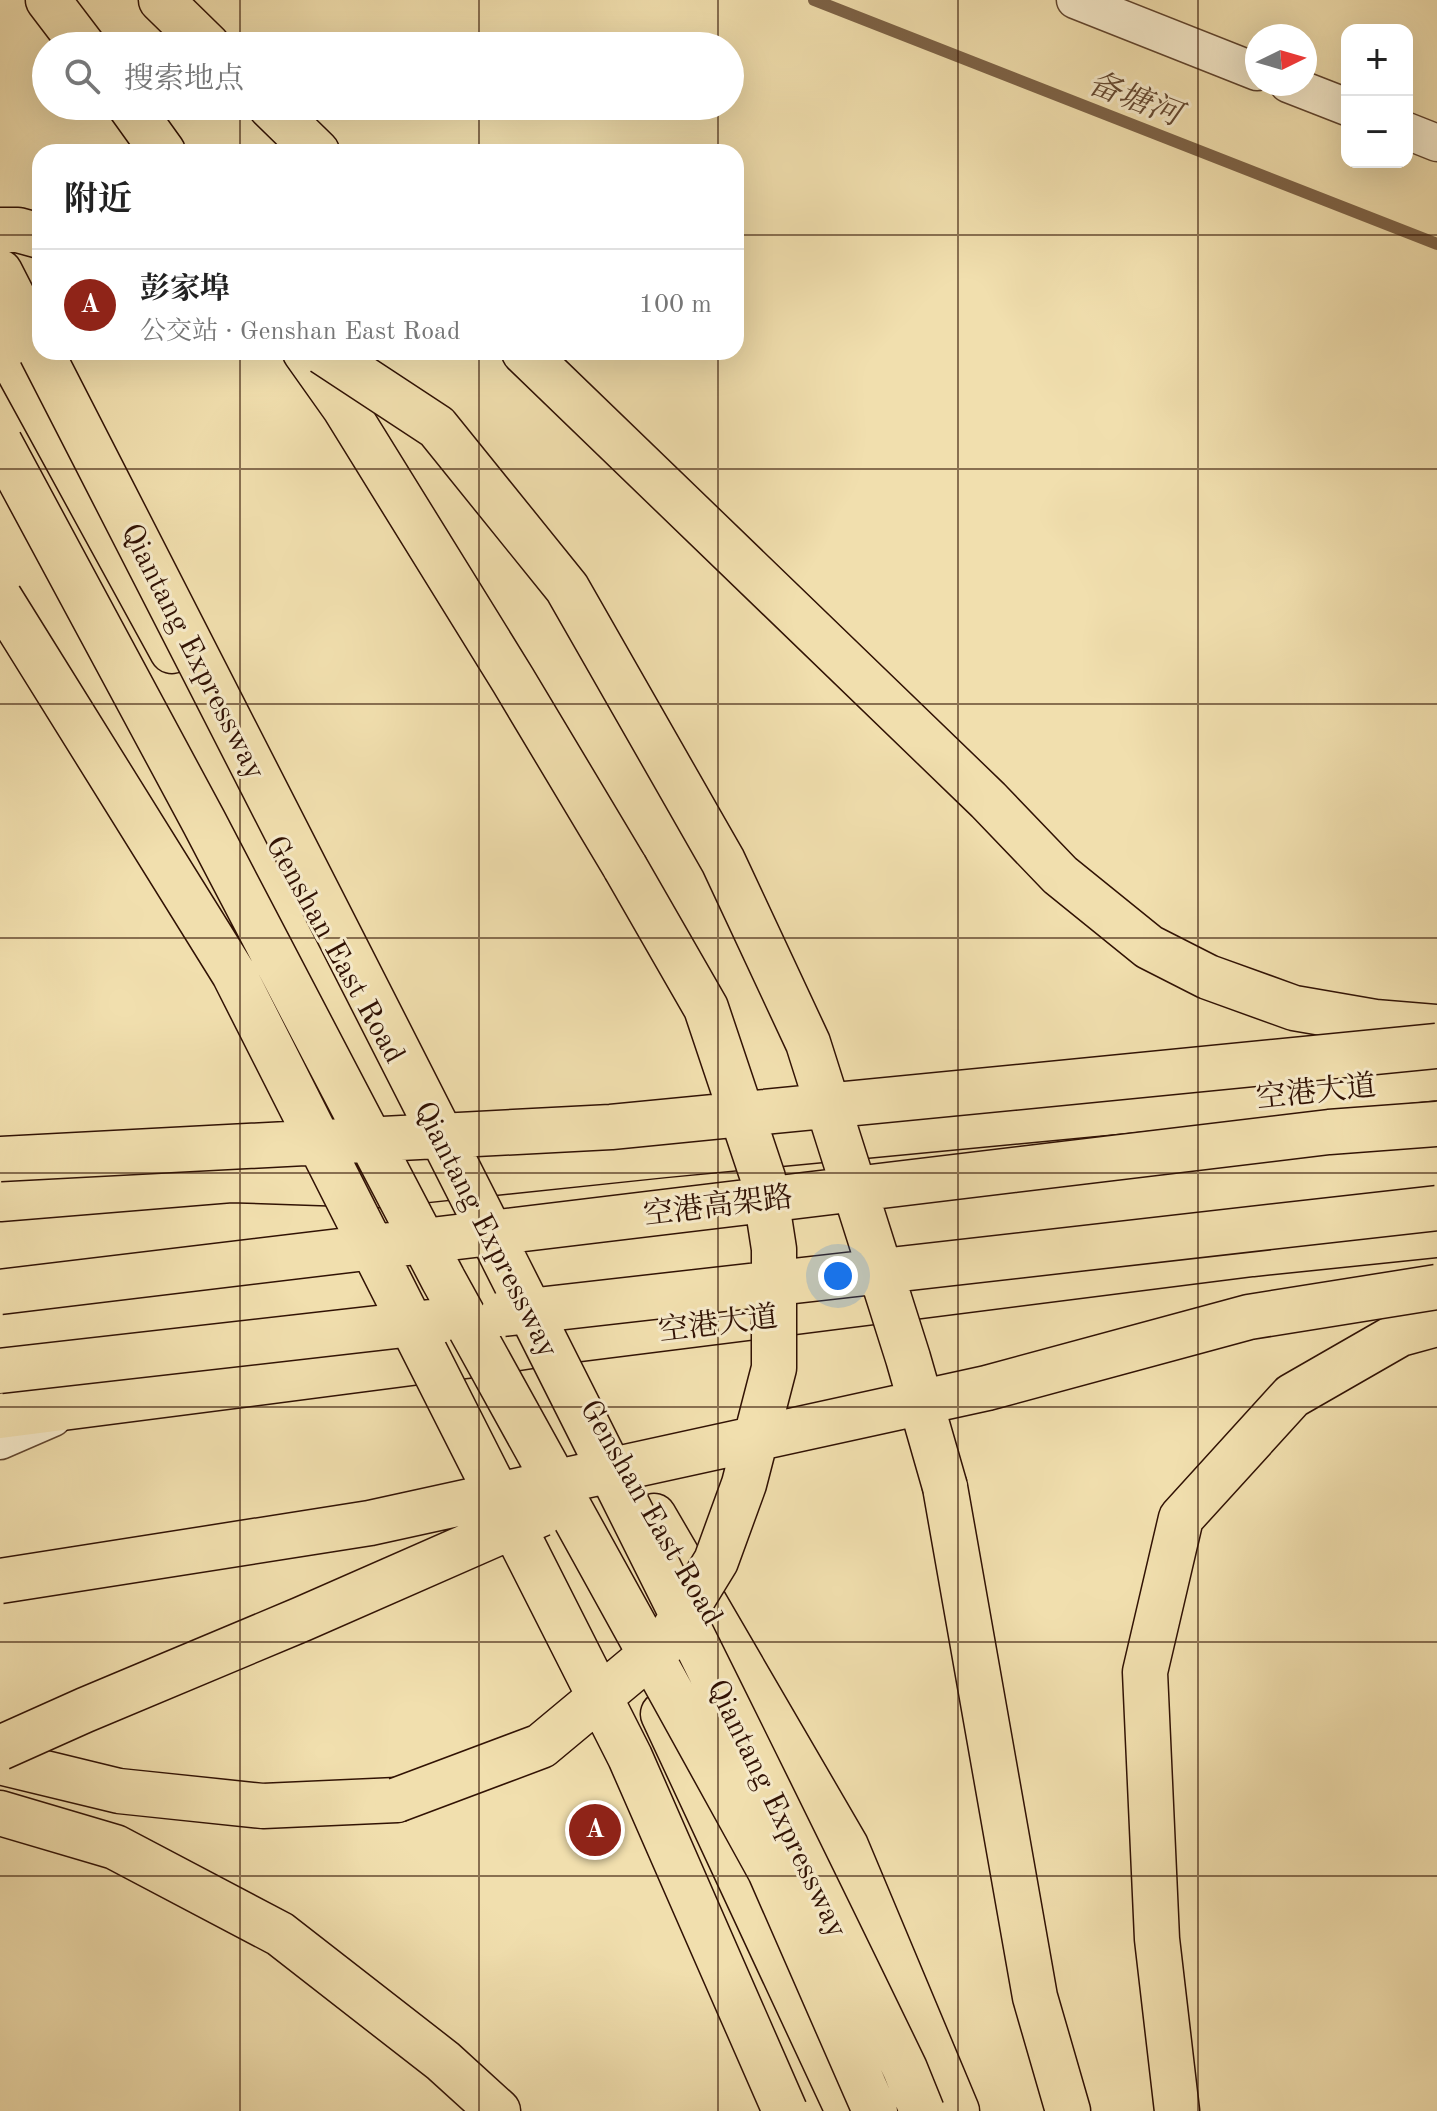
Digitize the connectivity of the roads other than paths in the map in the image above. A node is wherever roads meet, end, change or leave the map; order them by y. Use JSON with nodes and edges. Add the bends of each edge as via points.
{"nodes":[{"id":1,"x":48,"y":0,"type":"edge"},
{"id":2,"x":161,"y":0,"type":"edge"},
{"id":3,"x":1075,"y":0,"type":"edge"},
{"id":4,"x":72,"y":32,"type":"edge"},
{"id":5,"x":194,"y":32,"type":"edge"},
{"id":6,"x":1245,"y":67,"type":"edge"},
{"id":7,"x":1317,"y":95,"type":"edge"},
{"id":8,"x":1341,"y":105,"type":"edge"},
{"id":9,"x":140,"y":120,"type":"edge"},
{"id":10,"x":284,"y":120,"type":"edge"},
{"id":11,"x":157,"y":144,"type":"edge"},
{"id":12,"x":309,"y":144,"type":"edge"},
{"id":13,"x":0,"y":230,"type":"edge"},
{"id":14,"x":32,"y":234,"type":"edge"},
{"id":15,"x":0,"y":272,"type":"edge"},
{"id":16,"x":32,"y":335,"type":"edge"},
{"id":17,"x":0,"y":337,"type":"edge"},
{"id":18,"x":45,"y":360,"type":"edge"},
{"id":19,"x":311,"y":360,"type":"edge"},
{"id":20,"x":335,"y":360,"type":"edge"},
{"id":21,"x":532,"y":360,"type":"edge"},
{"id":22,"x":0,"y":443,"type":"edge"},
{"id":23,"x":0,"y":474,"type":"edge"},
{"id":24,"x":0,"y":598,"type":"edge"},
{"id":25,"x":1437,"y":1027,"type":"edge"},
{"id":26,"x":1437,"y":1046,"type":"edge"},
{"id":27,"x":1437,"y":1078,"type":"edge"},
{"id":28,"x":1437,"y":1124,"type":"edge"},
{"id":29,"x":0,"y":1159,"type":"edge"},
{"id":30,"x":485,"y":1174,"type":"junction"},
{"id":31,"x":379,"y":1185,"type":"junction"},
{"id":32,"x":0,"y":1199,"type":"edge"},
{"id":33,"x":1437,"y":1208,"type":"edge"},
{"id":34,"x":1437,"y":1235,"type":"edge"},
{"id":35,"x":1437,"y":1287,"type":"edge"},
{"id":36,"x":0,"y":1292,"type":"edge"},
{"id":37,"x":1437,"y":1324,"type":"edge"},
{"id":38,"x":556,"y":1342,"type":"junction"},
{"id":39,"x":465,"y":1356,"type":"junction"},
{"id":40,"x":0,"y":1371,"type":"edge"},
{"id":41,"x":987,"y":1388,"type":"junction"},
{"id":42,"x":82,"y":1406,"type":"junction"},
{"id":43,"x":0,"y":1416,"type":"edge"},
{"id":44,"x":0,"y":1441,"type":"edge"},
{"id":45,"x":0,"y":1581,"type":"edge"},
{"id":46,"x":0,"y":1748,"type":"edge"},
{"id":47,"x":0,"y":1762,"type":"edge"},
{"id":48,"x":0,"y":1813,"type":"edge"},
{"id":49,"x":498,"y":2111,"type":"edge"},
{"id":50,"x":785,"y":2111,"type":"edge"},
{"id":51,"x":848,"y":2111,"type":"edge"},
{"id":52,"x":875,"y":2111,"type":"edge"},
{"id":53,"x":922,"y":2111,"type":"edge"},
{"id":54,"x":957,"y":2111,"type":"edge"},
{"id":55,"x":1068,"y":2111,"type":"edge"},
{"id":56,"x":1177,"y":2111,"type":"edge"}],
"edges":[{"from":1,"to":4,"type":"main road"},
{"from":2,"to":5,"type":"main road"},
{"from":3,"to":6,"type":"street"},
{"from":7,"to":8,"type":"street"},
{"from":9,"to":11,"type":"main road"},
{"from":10,"to":12,"type":"main road"},
{"from":13,"to":14,"type":"main road"},
{"from":15,"to":16,"type":"main road","name":"Qiantang Expressway"},
{"from":17,"to":30,"type":"main road","name":"Genshan East Road","via":[[408,1078]]},
{"from":18,"to":53,"type":"main road","name":"Qiantang Expressway","bridge":true,"via":[[752,1753]]},
{"from":19,"to":47,"type":"main road","bridge":true,"via":[[513,680],[706,1008],[763,1178],[774,1249],[774,1368],[744,1484],[716,1561],[667,1641],[541,1746],[397,1800],[263,1806],[119,1791]]},
{"from":20,"to":55,"type":"main road","bridge":true,"via":[[437,427],[567,588],[723,861],[808,1043],[945,1487],[1035,1997]]},
{"from":21,"to":25,"type":"main road","via":[[1060,875],[1149,947],[1208,977],[1294,1008]]},
{"from":22,"to":52,"type":"main road","name":"Qiantang Expressway","bridge":true,"via":[[443,1279],[770,1871]]},
{"from":23,"to":31,"type":"main road"},
{"from":24,"to":50,"type":"main road","bridge":true,"via":[[234,974],[630,1757]]},
{"from":26,"to":29,"type":"main road","bridge":true,"via":[[611,1127]]},
{"from":27,"to":30,"type":"main road","name":"空港大道"},
{"from":28,"to":36,"type":"main road","name":"空港高架路","bridge":true,"via":[[1329,1132]]},
{"from":30,"to":31,"type":"main road","name":"空港大道"},
{"from":30,"to":38,"type":"main road","name":"Genshan East Road"},
{"from":31,"to":32,"type":"main road","name":"空港大道","via":[[231,1180]]},
{"from":31,"to":39,"type":"main road"},
{"from":33,"to":40,"type":"main road","bridge":true},
{"from":34,"to":38,"type":"main road","name":"空港大道"},
{"from":35,"to":41,"type":"main road","bridge":true,"via":[[1249,1317]]},
{"from":37,"to":56,"type":"main road","via":[[1400,1334],[1292,1396],[1181,1518],[1145,1672],[1157,1939]]},
{"from":38,"to":39,"type":"main road","name":"空港大道"},
{"from":38,"to":54,"type":"main road","name":"Genshan East Road","via":[[846,1846]]},
{"from":39,"to":42,"type":"main road","name":"空港大道"},
{"from":39,"to":51,"type":"main road","via":[[648,1683]]},
{"from":41,"to":45,"type":"main road","bridge":true,"via":[[370,1523]]},
{"from":41,"to":46,"type":"main road","bridge":true,"via":[[764,1437],[591,1492]]},
{"from":42,"to":43,"type":"main road","name":"空港大道"},
{"from":42,"to":44,"type":"street"},
{"from":48,"to":49,"type":"main road","via":[[115,1847],[280,1934],[443,2061]]}]}
